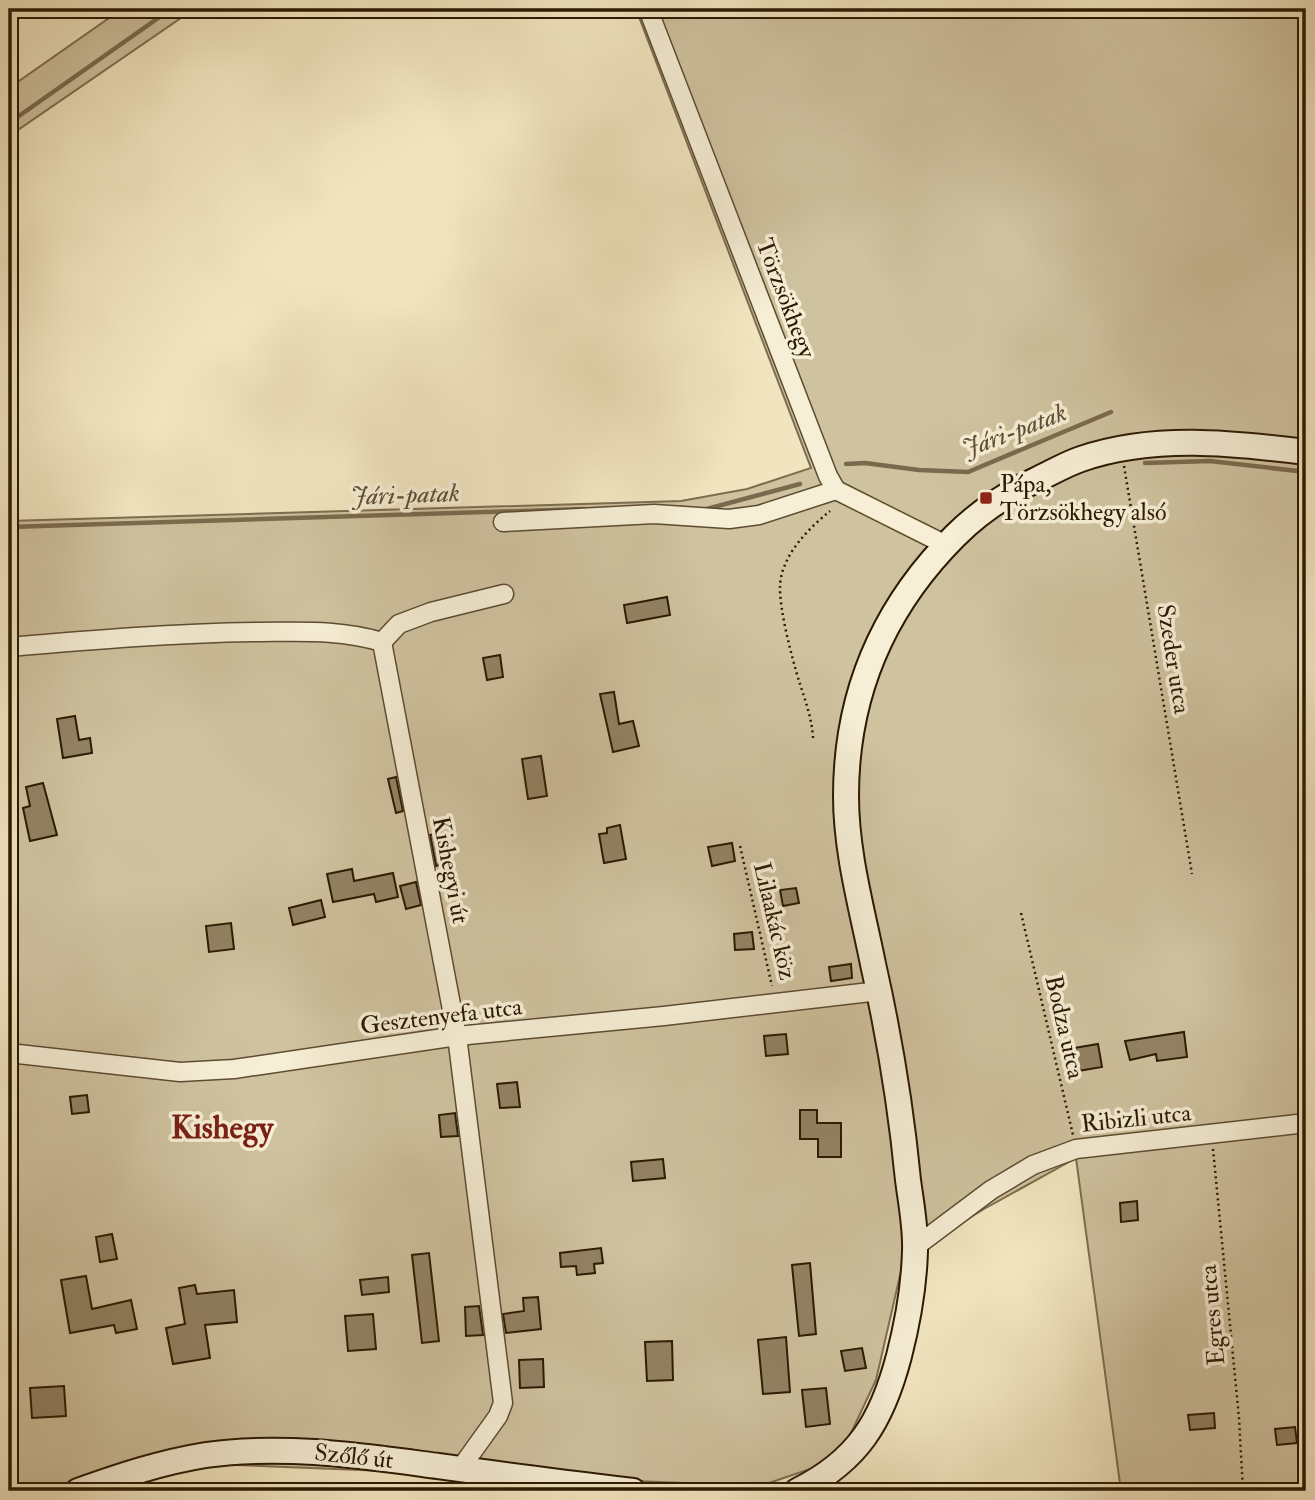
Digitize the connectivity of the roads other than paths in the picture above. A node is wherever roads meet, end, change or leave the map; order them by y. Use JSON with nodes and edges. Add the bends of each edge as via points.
{"nodes":[{"id":1,"x":648,"y":9,"type":"edge"},
{"id":2,"x":1306,"y":452,"type":"edge"},
{"id":3,"x":842,"y":493,"type":"junction"},
{"id":4,"x":503,"y":523,"type":"dead end"},
{"id":5,"x":946,"y":545,"type":"junction"},
{"id":6,"x":504,"y":594,"type":"dead end"},
{"id":7,"x":382,"y":642,"type":"junction"},
{"id":8,"x":9,"y":647,"type":"edge"},
{"id":9,"x":879,"y":990,"type":"junction"},
{"id":10,"x":457,"y":1036,"type":"junction"},
{"id":11,"x":9,"y":1053,"type":"edge"},
{"id":12,"x":1306,"y":1122,"type":"edge"},
{"id":13,"x":915,"y":1247,"type":"junction"},
{"id":14,"x":460,"y":1469,"type":"junction"},
{"id":15,"x":78,"y":1491,"type":"edge"},
{"id":16,"x":633,"y":1491,"type":"edge"},
{"id":17,"x":797,"y":1491,"type":"edge"}],
"edges":[{"from":1,"to":3,"type":"street","name":"Törzsökhegy","via":[[828,476]]},
{"from":2,"to":5,"type":"main road","via":[[1205,443],[1144,445],[1082,459],[1023,486],[978,515]]},
{"from":3,"to":4,"type":"street","via":[[729,519],[654,514]]},
{"from":3,"to":5,"type":"street"},
{"from":5,"to":9,"type":"main road","via":[[915,581],[874,650],[852,731],[846,797],[848,839]]},
{"from":6,"to":7,"type":"street","via":[[399,624]]},
{"from":7,"to":8,"type":"street","via":[[327,632],[204,633]]},
{"from":7,"to":10,"type":"street","name":"Kishegyi út"},
{"from":9,"to":10,"type":"street","name":"Gesztenyefa utca"},
{"from":9,"to":13,"type":"main road","via":[[901,1115]]},
{"from":10,"to":11,"type":"street","name":"Gesztenyefa utca","via":[[234,1069],[180,1072]]},
{"from":10,"to":14,"type":"street","name":"Kishegyi út","via":[[502,1403],[498,1416]]},
{"from":12,"to":13,"type":"street","name":"Ribizli utca","via":[[1076,1149],[1033,1165],[991,1190]]},
{"from":13,"to":17,"type":"main road","via":[[909,1311],[895,1371],[878,1416],[849,1457]]},
{"from":14,"to":15,"type":"main road","name":"Szőlő út","via":[[289,1450],[163,1463]]},
{"from":14,"to":16,"type":"main road","name":"Szőlő út"}]}
